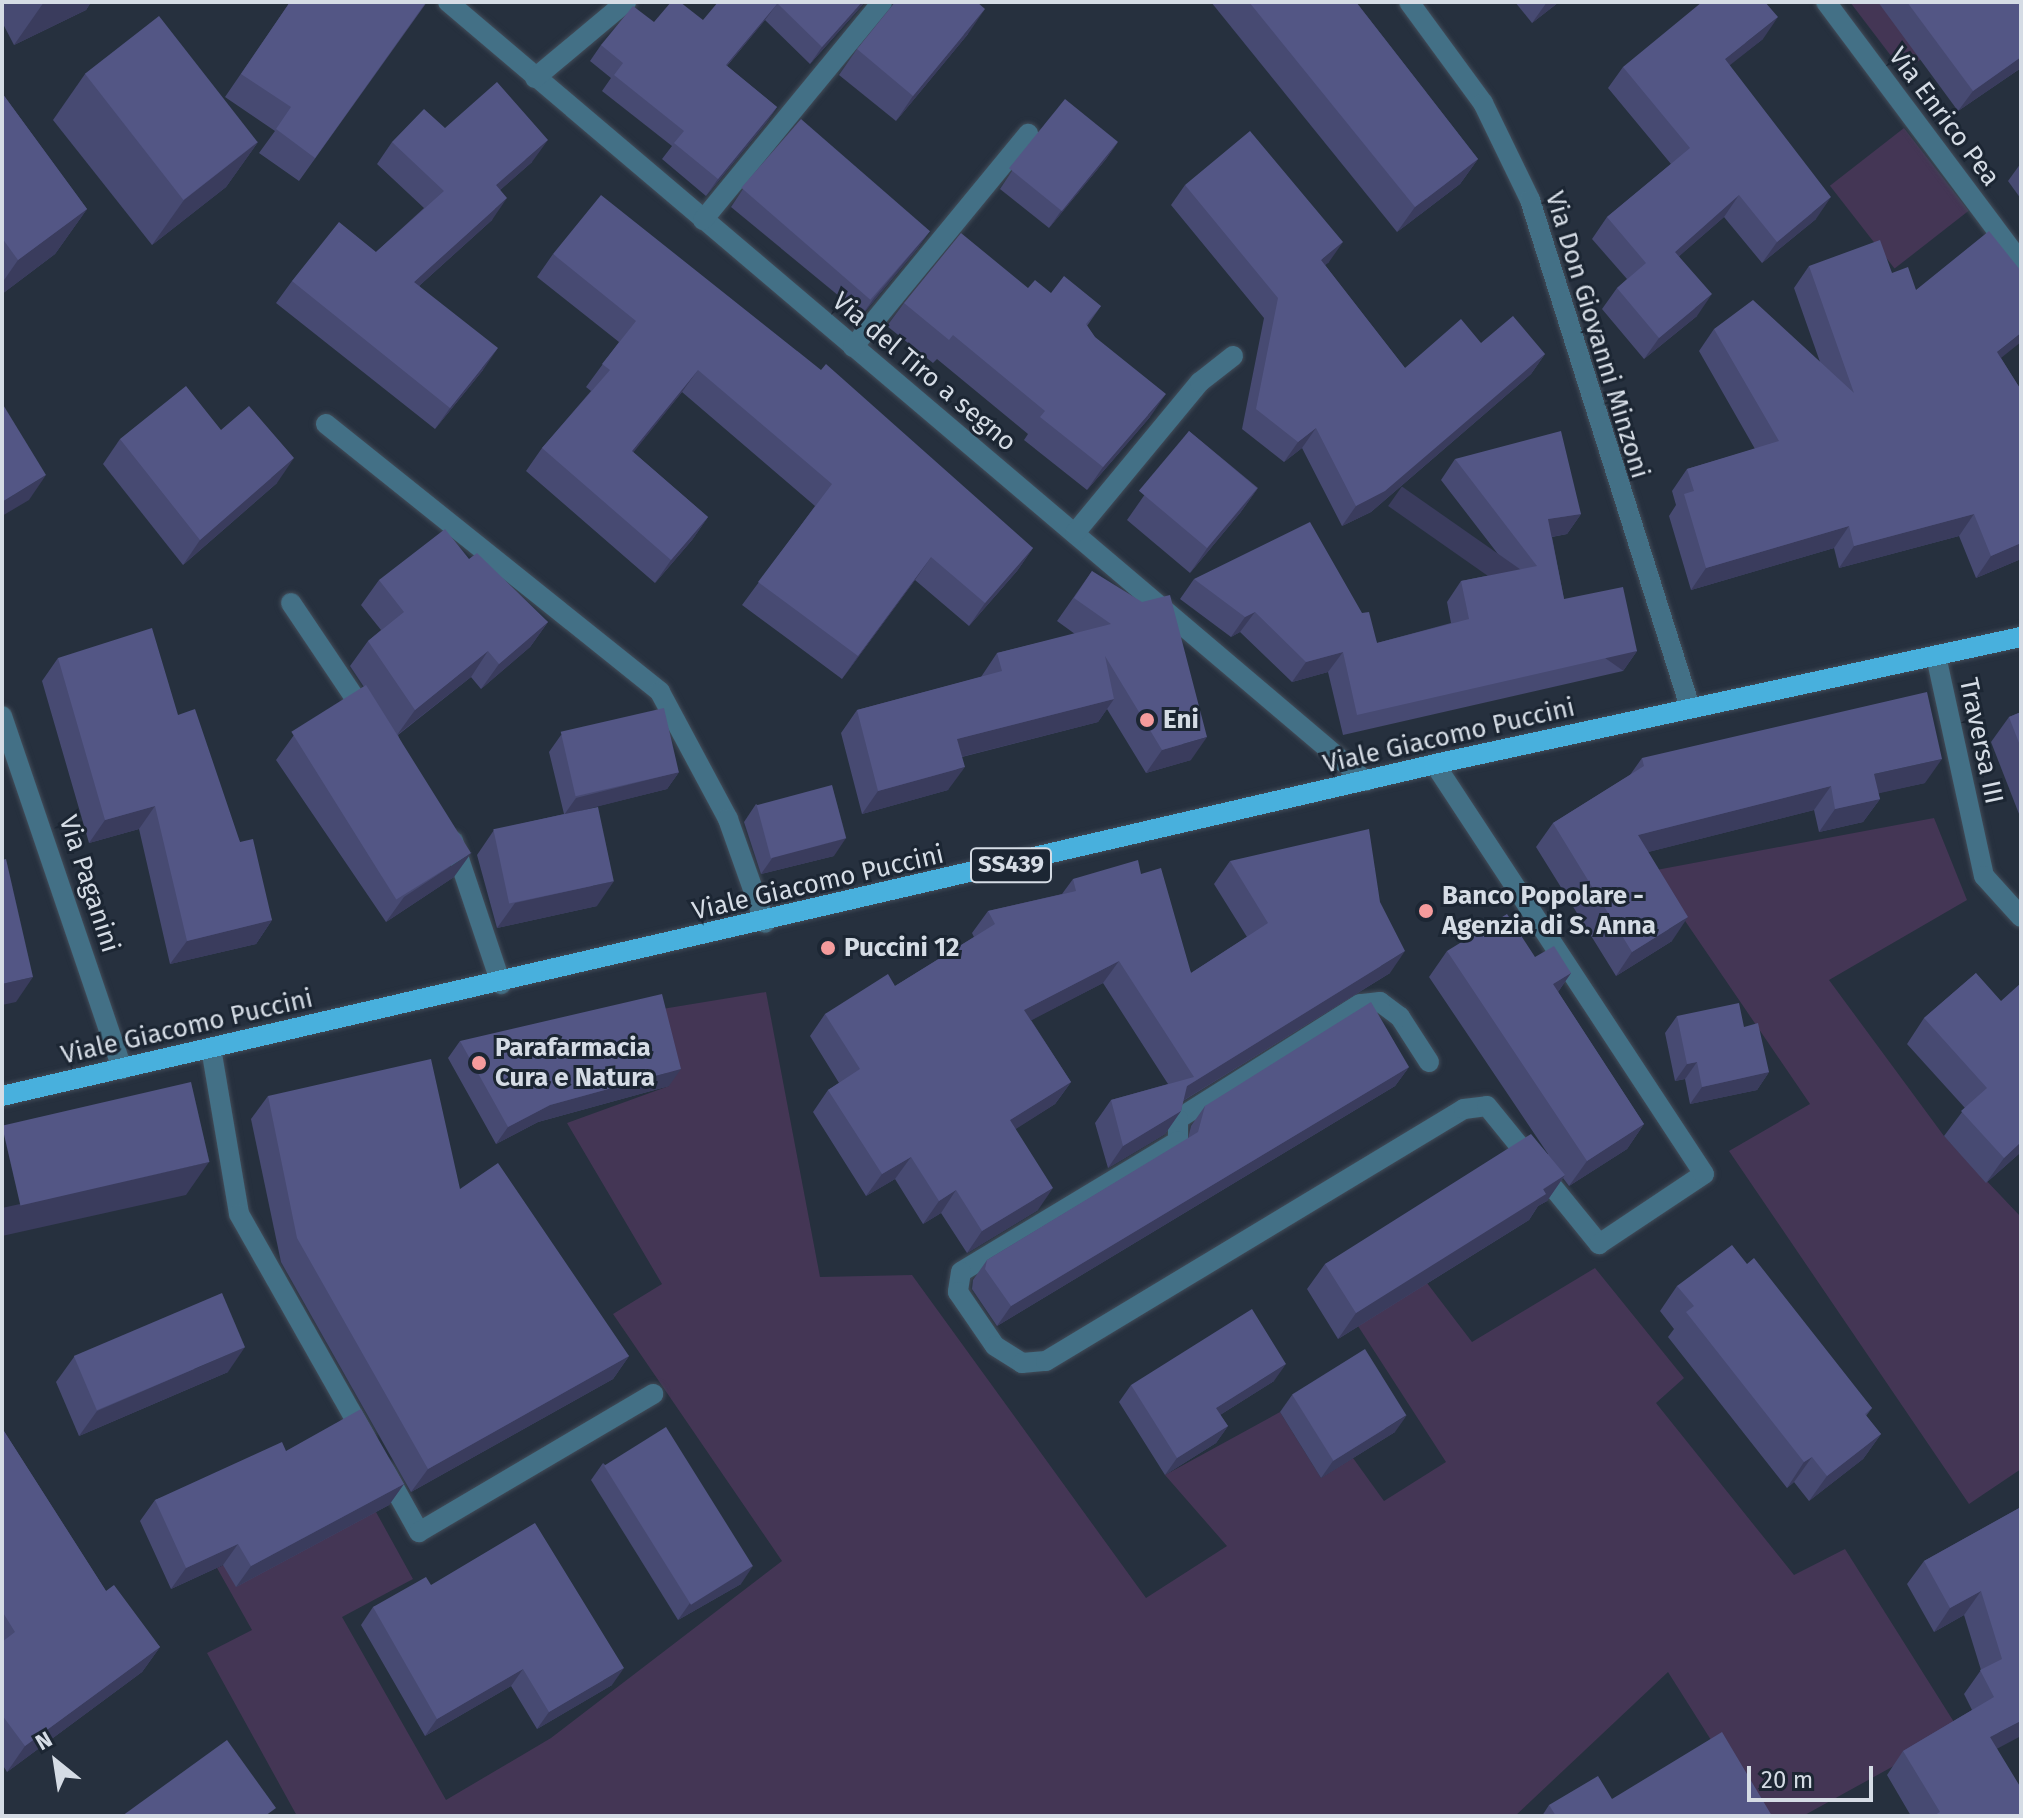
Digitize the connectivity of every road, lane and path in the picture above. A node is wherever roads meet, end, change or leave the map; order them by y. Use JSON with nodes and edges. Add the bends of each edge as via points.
{"nodes":[{"id":1,"x":448,"y":2,"type":"edge"},
{"id":2,"x":626,"y":2,"type":"edge"},
{"id":3,"x":882,"y":2,"type":"edge"},
{"id":4,"x":1409,"y":2,"type":"edge"},
{"id":5,"x":1826,"y":2,"type":"edge"},
{"id":6,"x":535,"y":78,"type":"junction"},
{"id":7,"x":1028,"y":134,"type":"dead end"},
{"id":8,"x":703,"y":220,"type":"junction"},
{"id":9,"x":2021,"y":263,"type":"edge"},
{"id":10,"x":853,"y":347,"type":"junction"},
{"id":11,"x":1233,"y":356,"type":"dead end"},
{"id":12,"x":326,"y":424,"type":"dead end"},
{"id":13,"x":1075,"y":533,"type":"junction"},
{"id":14,"x":291,"y":603,"type":"dead end"},
{"id":15,"x":2021,"y":637,"type":"edge"},
{"id":16,"x":1936,"y":656,"type":"junction"},
{"id":17,"x":1690,"y":707,"type":"junction"},
{"id":18,"x":2,"y":716,"type":"edge"},
{"id":19,"x":378,"y":731,"type":"edge"},
{"id":20,"x":1435,"y":764,"type":"junction"},
{"id":21,"x":1366,"y":781,"type":"junction"},
{"id":22,"x":436,"y":816,"type":"edge"},
{"id":23,"x":2021,"y":917,"type":"edge"},
{"id":24,"x":765,"y":923,"type":"junction"},
{"id":25,"x":501,"y":984,"type":"junction"},
{"id":26,"x":211,"y":1048,"type":"junction"},
{"id":27,"x":1429,"y":1062,"type":"dead end"},
{"id":28,"x":122,"y":1069,"type":"junction"},
{"id":29,"x":2,"y":1096,"type":"edge"},
{"id":30,"x":653,"y":1394,"type":"dead end"}],
"edges":[{"from":1,"to":6,"type":"street","name":"Via del Tiro a segno"},
{"from":2,"to":6,"type":"street"},
{"from":3,"to":8,"type":"street"},
{"from":4,"to":17,"type":"street","name":"Via Don Giovanni Minzoni","via":[[1483,103],[1530,200]]},
{"from":5,"to":9,"type":"street","name":"Via Enrico Pea"},
{"from":6,"to":8,"type":"street","name":"Via del Tiro a segno"},
{"from":7,"to":10,"type":"street"},
{"from":8,"to":10,"type":"street","name":"Via del Tiro a segno"},
{"from":10,"to":13,"type":"street","name":"Via del Tiro a segno"},
{"from":11,"to":13,"type":"street","via":[[1200,382]]},
{"from":12,"to":24,"type":"street","via":[[660,692],[728,819]]},
{"from":13,"to":21,"type":"street","name":"Via del Tiro a segno"},
{"from":14,"to":19,"type":"street"},
{"from":15,"to":16,"type":"main road","name":"Viale Giacomo Puccini","number":"SS439"},
{"from":16,"to":17,"type":"main road","name":"Viale Giacomo Puccini","number":"SS439"},
{"from":16,"to":23,"type":"street","name":"Traversa III","via":[[1984,876]]},
{"from":17,"to":20,"type":"main road","name":"Viale Giacomo Puccini","number":"SS439"},
{"from":18,"to":28,"type":"street","name":"Via Paganini"},
{"from":20,"to":21,"type":"main road","name":"Viale Giacomo Puccini","number":"SS439"},
{"from":20,"to":27,"type":"street","via":[[1704,1174],[1599,1244],[1487,1106],[1476,1107],[1046,1361],[1022,1363],[995,1346],[958,1292],[961,1272],[1178,1141],[1178,1119],[1360,1004],[1380,1002],[1400,1017]]},
{"from":21,"to":24,"type":"main road","name":"Viale Giacomo Puccini","number":"SS439"},
{"from":22,"to":25,"type":"street","via":[[473,883]]},
{"from":24,"to":25,"type":"main road","name":"Viale Giacomo Puccini","number":"SS439"},
{"from":25,"to":26,"type":"main road","name":"Viale Giacomo Puccini","number":"SS439"},
{"from":26,"to":28,"type":"main road","name":"Viale Giacomo Puccini","number":"SS439"},
{"from":26,"to":30,"type":"street","via":[[239,1214],[419,1532]]},
{"from":28,"to":29,"type":"main road","name":"Viale Giacomo Puccini","number":"SS439"}]}
